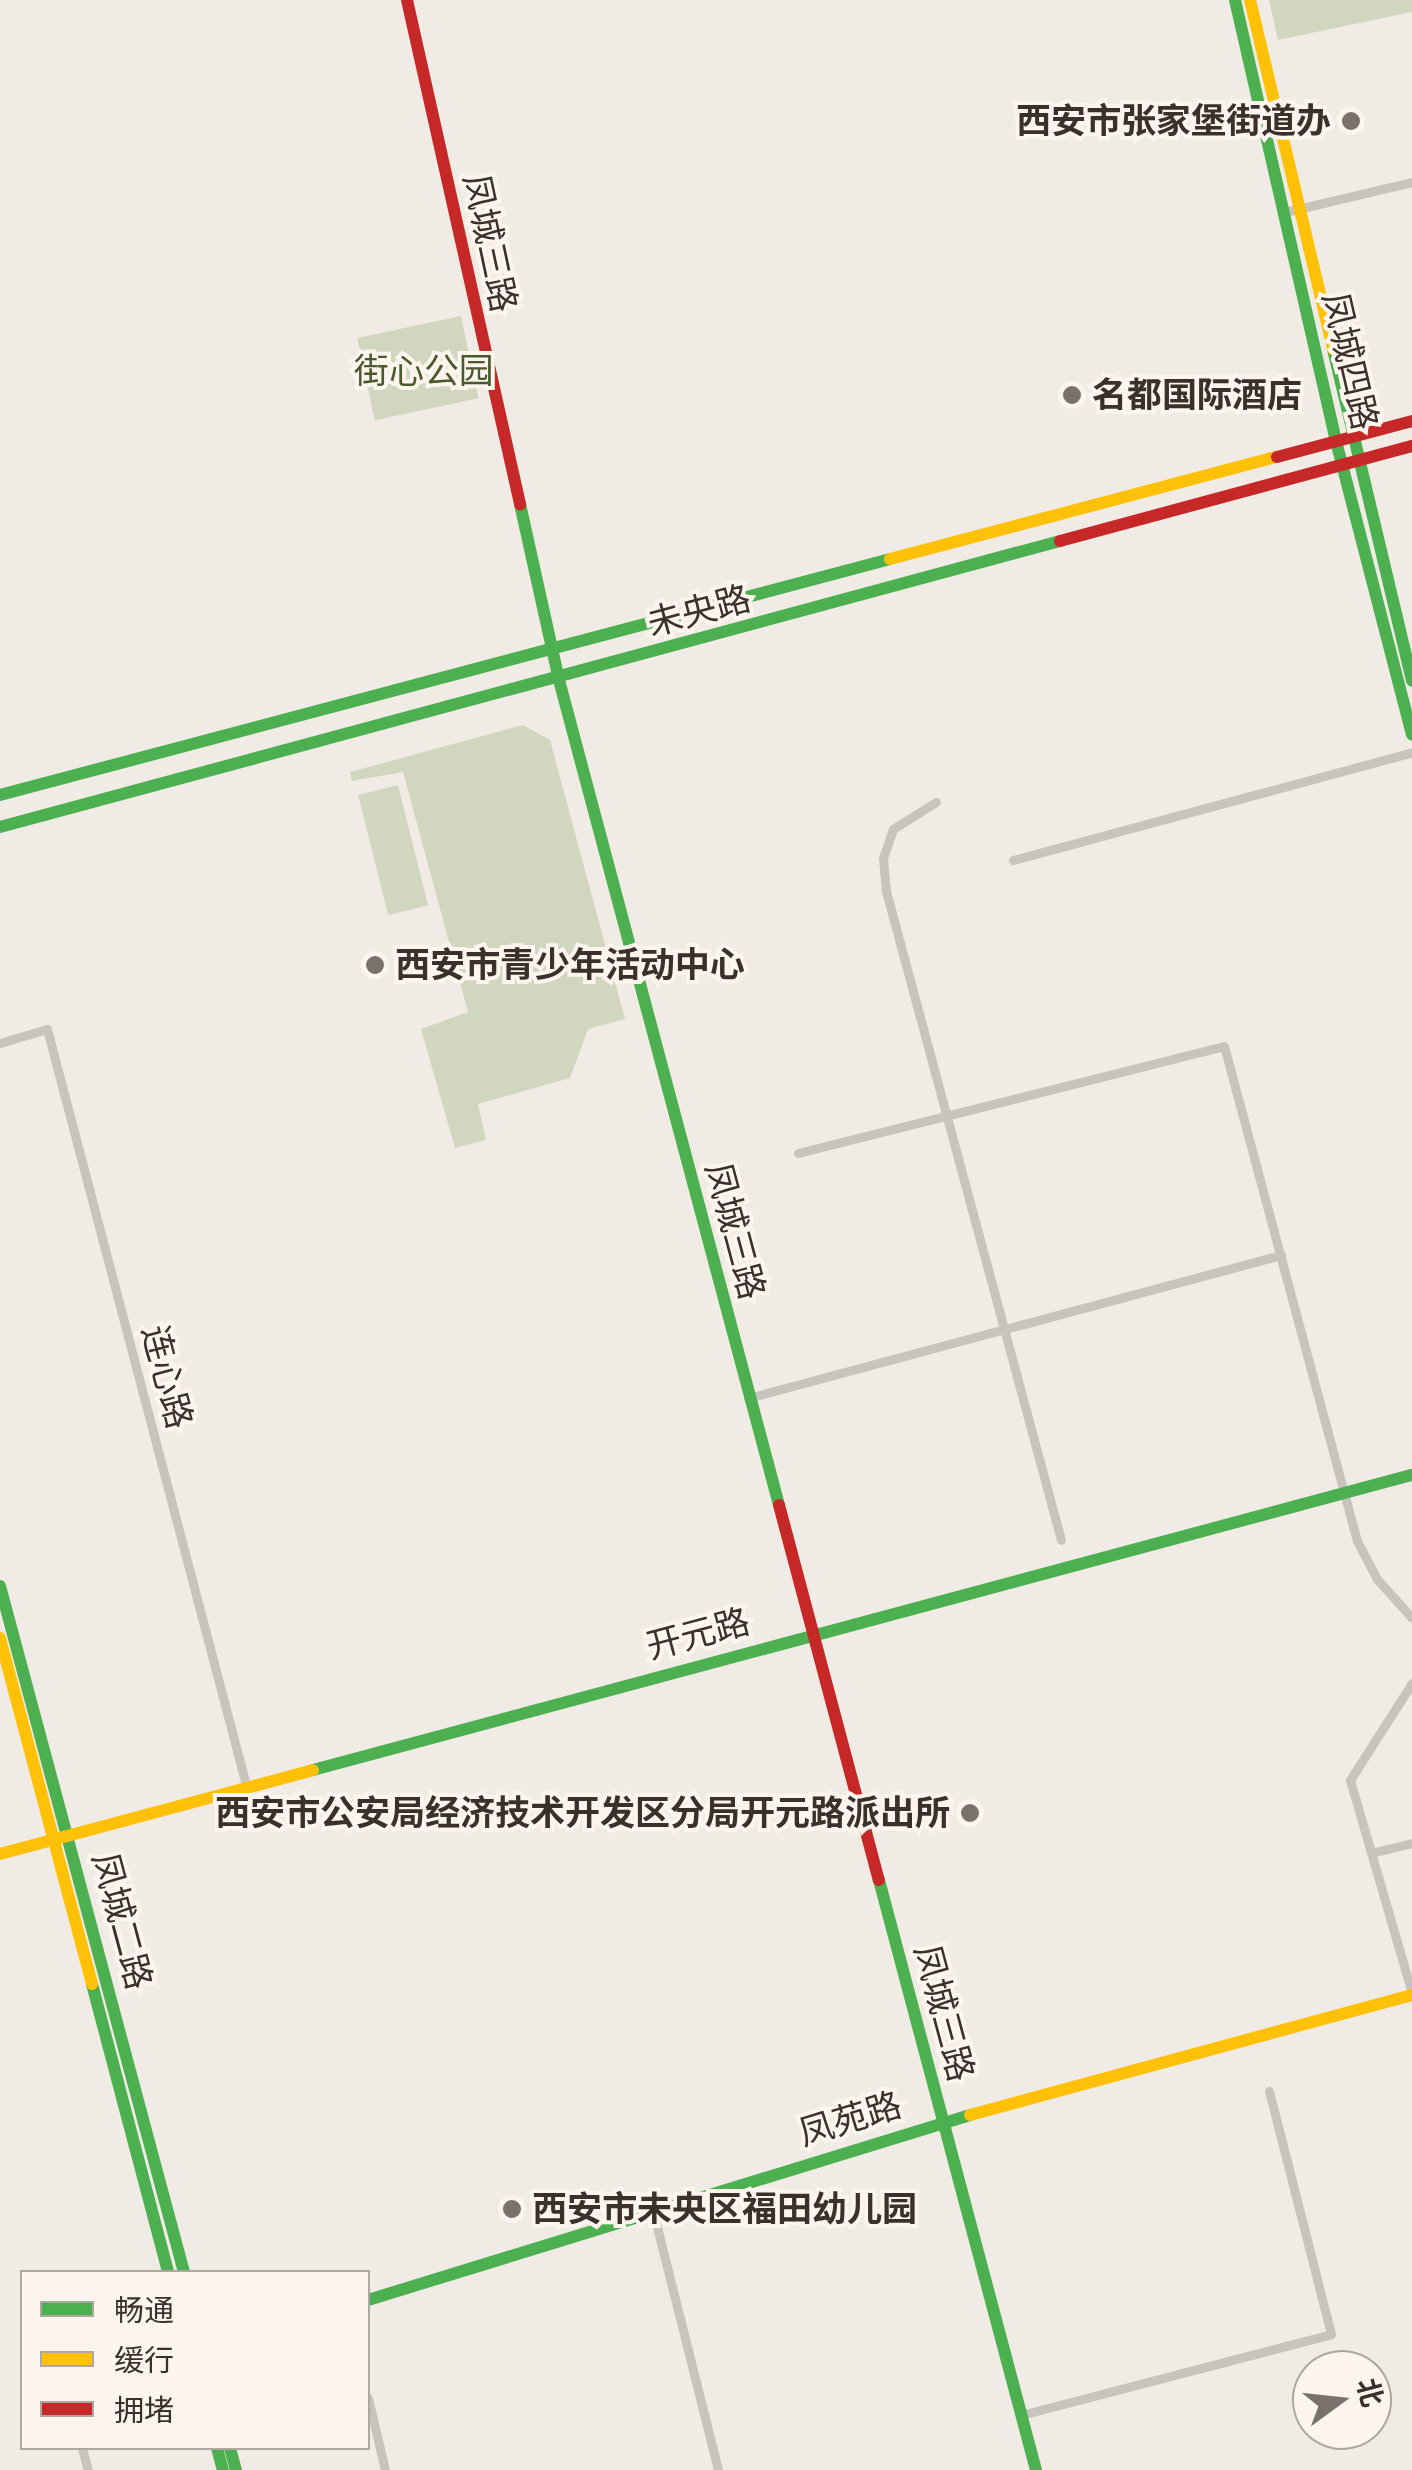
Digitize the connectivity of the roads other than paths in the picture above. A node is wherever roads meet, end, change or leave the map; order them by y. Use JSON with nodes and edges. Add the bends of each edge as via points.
{"nodes":[{"id":1,"x":407,"y":0,"type":"edge"},
{"id":2,"x":1235,"y":0,"type":"edge"},
{"id":3,"x":1250,"y":0,"type":"edge"},
{"id":4,"x":1412,"y":182,"type":"edge"},
{"id":5,"x":1292,"y":211,"type":"junction"},
{"id":6,"x":1412,"y":420,"type":"edge"},
{"id":7,"x":1344,"y":439,"type":"junction"},
{"id":8,"x":1412,"y":446,"type":"edge"},
{"id":9,"x":1351,"y":462,"type":"junction"},
{"id":10,"x":551,"y":652,"type":"junction"},
{"id":11,"x":558,"y":680,"type":"junction"},
{"id":12,"x":1412,"y":681,"type":"edge"},
{"id":13,"x":1412,"y":734,"type":"edge"},
{"id":14,"x":1412,"y":752,"type":"edge"},
{"id":15,"x":0,"y":795,"type":"edge"},
{"id":16,"x":936,"y":802,"type":"dead end"},
{"id":17,"x":0,"y":827,"type":"edge"},
{"id":18,"x":1013,"y":860,"type":"dead end"},
{"id":19,"x":0,"y":1042,"type":"edge"},
{"id":20,"x":946,"y":1116,"type":"junction"},
{"id":21,"x":798,"y":1153,"type":"dead end"},
{"id":22,"x":1282,"y":1255,"type":"junction"},
{"id":23,"x":1004,"y":1330,"type":"junction"},
{"id":24,"x":748,"y":1398,"type":"junction"},
{"id":25,"x":1412,"y":1475,"type":"edge"},
{"id":26,"x":1343,"y":1493,"type":"junction"},
{"id":27,"x":1061,"y":1540,"type":"dead end"},
{"id":28,"x":0,"y":1586,"type":"edge"},
{"id":29,"x":1412,"y":1618,"type":"edge"},
{"id":30,"x":812,"y":1634,"type":"junction"},
{"id":31,"x":0,"y":1638,"type":"edge"},
{"id":32,"x":1412,"y":1683,"type":"edge"},
{"id":33,"x":246,"y":1786,"type":"junction"},
{"id":34,"x":69,"y":1835,"type":"junction"},
{"id":35,"x":53,"y":1839,"type":"junction"},
{"id":36,"x":1412,"y":1843,"type":"edge"},
{"id":37,"x":0,"y":1854,"type":"edge"},
{"id":38,"x":1371,"y":1854,"type":"junction"},
{"id":39,"x":1412,"y":1994,"type":"edge"},
{"id":40,"x":1269,"y":2092,"type":"dead end"},
{"id":41,"x":942,"y":2122,"type":"junction"},
{"id":42,"x":652,"y":2212,"type":"junction"},
{"id":43,"x":167,"y":2270,"type":"edge"},
{"id":44,"x":183,"y":2270,"type":"edge"},
{"id":45,"x":370,"y":2299,"type":"edge"},
{"id":46,"x":370,"y":2406,"type":"edge"},
{"id":47,"x":1022,"y":2415,"type":"junction"},
{"id":48,"x":386,"y":2470,"type":"edge"},
{"id":49,"x":718,"y":2470,"type":"edge"},
{"id":50,"x":1036,"y":2470,"type":"edge"}],
"edges":[{"from":1,"to":10,"type":"street","name":"凤城三路"},
{"from":2,"to":5,"type":"street","name":"凤城四路"},
{"from":3,"to":5,"type":"street","name":"凤城四路"},
{"from":4,"to":5,"type":"street"},
{"from":5,"to":7,"type":"street","name":"凤城四路"},
{"from":6,"to":7,"type":"street","name":"未央路"},
{"from":7,"to":9,"type":"street","name":"凤城四路"},
{"from":7,"to":10,"type":"street","name":"未央路"},
{"from":8,"to":9,"type":"street","name":"未央路"},
{"from":9,"to":11,"type":"street","name":"未央路"},
{"from":9,"to":12,"type":"street","name":"凤城四路"},
{"from":9,"to":13,"type":"street","name":"凤城四路"},
{"from":10,"to":11,"type":"street","name":"凤城三路"},
{"from":10,"to":15,"type":"street","name":"未央路"},
{"from":11,"to":17,"type":"street","name":"未央路"},
{"from":11,"to":24,"type":"street","name":"凤城三路"},
{"from":14,"to":18,"type":"street"},
{"from":16,"to":20,"type":"street","via":[[893,829],[883,858]]},
{"from":19,"to":33,"type":"street","name":"连心路","via":[[46,1030]]},
{"from":20,"to":21,"type":"street"},
{"from":20,"to":22,"type":"street","via":[[1224,1046]]},
{"from":20,"to":23,"type":"street"},
{"from":22,"to":23,"type":"street"},
{"from":22,"to":26,"type":"street"},
{"from":23,"to":24,"type":"street"},
{"from":23,"to":27,"type":"street"},
{"from":24,"to":30,"type":"street","name":"凤城三路"},
{"from":25,"to":26,"type":"street","name":"开元路"},
{"from":26,"to":29,"type":"street","via":[[1377,1578]]},
{"from":26,"to":30,"type":"street","name":"开元路"},
{"from":28,"to":34,"type":"street","name":"凤城二路"},
{"from":30,"to":33,"type":"street","name":"开元路"},
{"from":30,"to":41,"type":"street","name":"凤城三路"},
{"from":31,"to":35,"type":"street","name":"凤城二路"},
{"from":32,"to":38,"type":"street","via":[[1350,1780]]},
{"from":33,"to":34,"type":"street","name":"开元路"},
{"from":34,"to":35,"type":"street","name":"开元路"},
{"from":34,"to":44,"type":"street","name":"凤城二路"},
{"from":35,"to":37,"type":"street","name":"开元路"},
{"from":35,"to":43,"type":"street","name":"凤城二路"},
{"from":36,"to":38,"type":"street"},
{"from":38,"to":39,"type":"street"},
{"from":39,"to":41,"type":"street","name":"凤苑路"},
{"from":40,"to":47,"type":"street","via":[[1331,2334]]},
{"from":41,"to":42,"type":"street","name":"凤苑路"},
{"from":41,"to":47,"type":"street","name":"凤城三路"},
{"from":42,"to":45,"type":"street","name":"凤苑路"},
{"from":42,"to":49,"type":"street"},
{"from":46,"to":48,"type":"street"},
{"from":47,"to":50,"type":"street","name":"凤城三路"}]}
